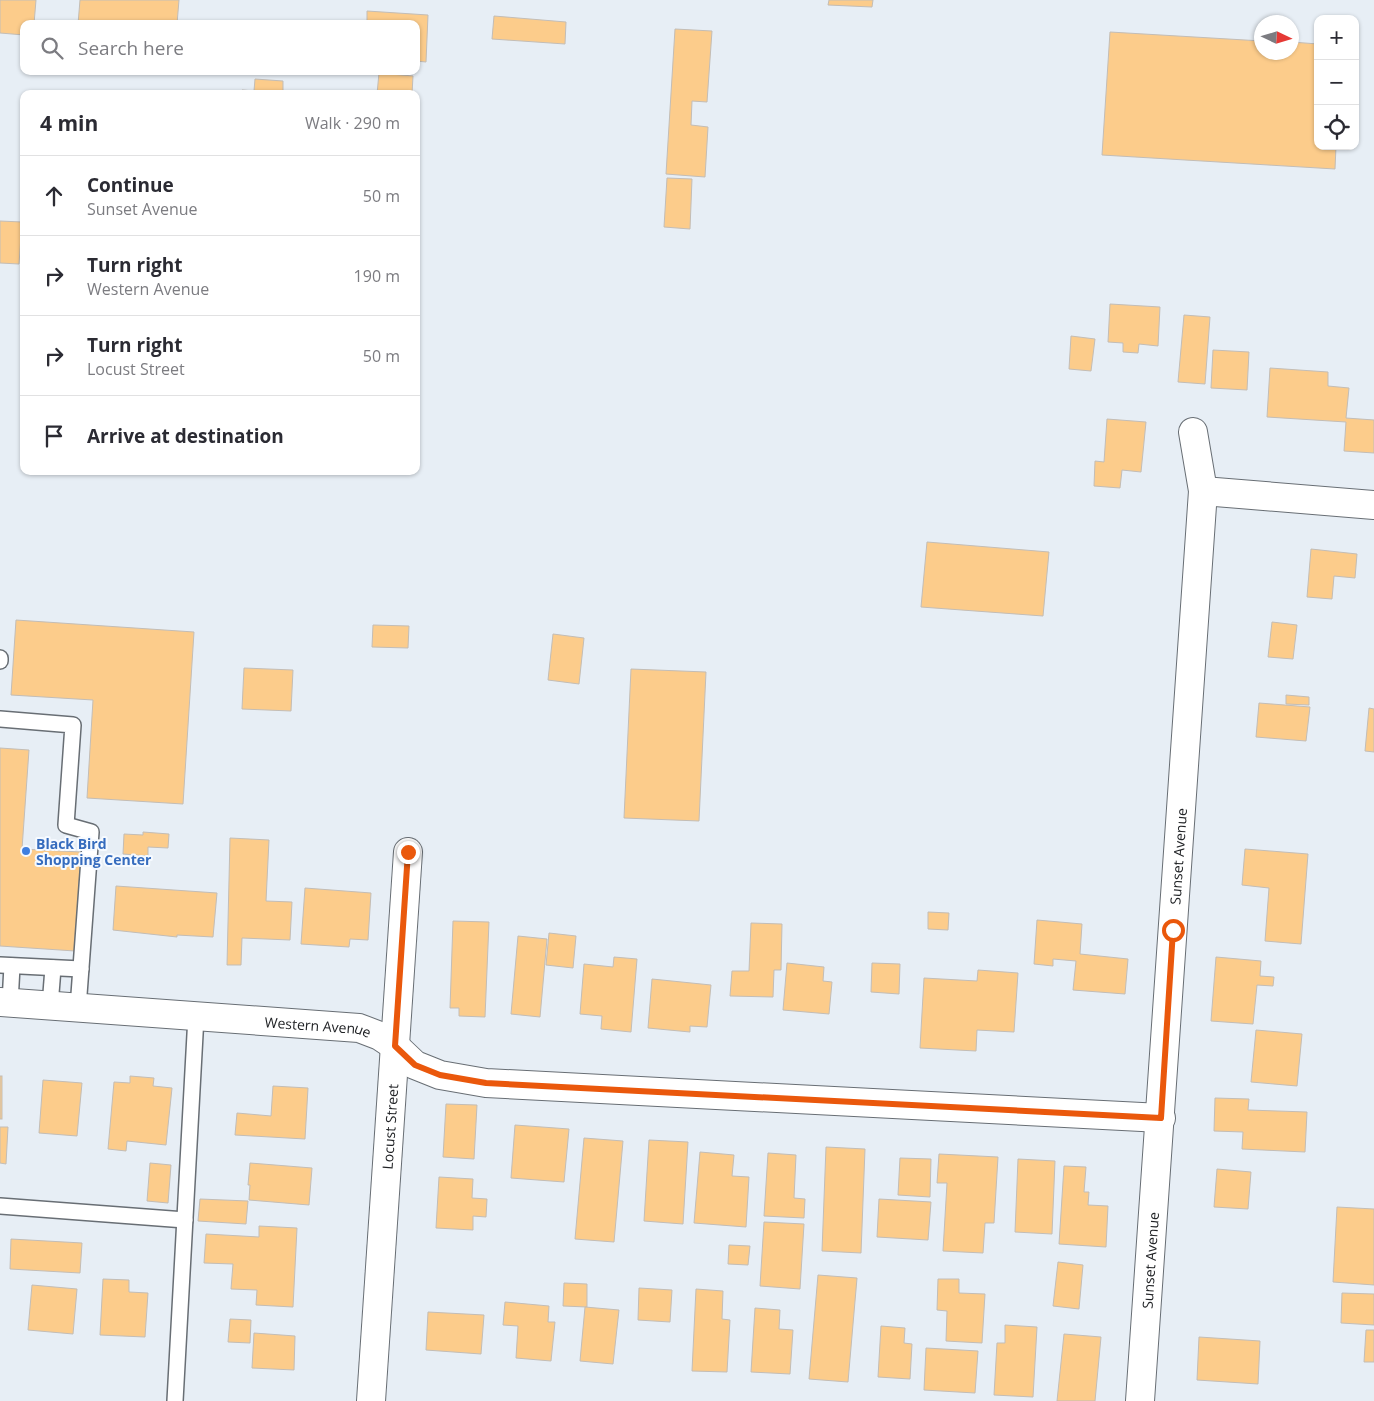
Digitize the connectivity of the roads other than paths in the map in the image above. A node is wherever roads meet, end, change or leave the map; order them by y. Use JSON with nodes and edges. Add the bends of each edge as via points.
{"nodes":[{"id":1,"x":1193,"y":432,"type":"dead end"},
{"id":2,"x":1203,"y":491,"type":"junction"},
{"id":3,"x":1374,"y":505,"type":"edge"},
{"id":4,"x":0,"y":719,"type":"edge"},
{"id":5,"x":408,"y":852,"type":"dead end"},
{"id":6,"x":6,"y":965,"type":"edge"},
{"id":7,"x":53,"y":968,"type":"junction"},
{"id":8,"x":81,"y":969,"type":"junction"},
{"id":9,"x":5,"y":1003,"type":"edge"},
{"id":10,"x":50,"y":1006,"type":"junction"},
{"id":11,"x":78,"y":1008,"type":"junction"},
{"id":12,"x":196,"y":1016,"type":"junction"},
{"id":13,"x":395,"y":1046,"type":"junction"},
{"id":14,"x":1161,"y":1118,"type":"junction"},
{"id":15,"x":0,"y":1206,"type":"edge"},
{"id":16,"x":185,"y":1220,"type":"junction"},
{"id":17,"x":175,"y":1401,"type":"edge"},
{"id":18,"x":371,"y":1401,"type":"edge"},
{"id":19,"x":1140,"y":1401,"type":"edge"}],
"edges":[{"from":1,"to":2,"type":"street","name":"Sunset Avenue"},
{"from":2,"to":3,"type":"street"},
{"from":2,"to":14,"type":"street","name":"Sunset Avenue"},
{"from":4,"to":8,"type":"lane","via":[[73,725],[66,825],[91,832]]},
{"from":5,"to":13,"type":"street","name":"Locust Street"},
{"from":6,"to":7,"type":"lane"},
{"from":6,"to":9,"type":"lane"},
{"from":7,"to":8,"type":"lane"},
{"from":7,"to":10,"type":"lane"},
{"from":8,"to":11,"type":"lane"},
{"from":9,"to":10,"type":"street","name":"Western Avenue"},
{"from":10,"to":11,"type":"street","name":"Western Avenue"},
{"from":11,"to":12,"type":"street","name":"Western Avenue"},
{"from":12,"to":13,"type":"street","name":"Western Avenue","via":[[359,1028]]},
{"from":12,"to":16,"type":"lane"},
{"from":13,"to":14,"type":"street","name":"Western Avenue","via":[[415,1065],[440,1075],[486,1083]]},
{"from":13,"to":18,"type":"street","name":"Locust Street"},
{"from":14,"to":19,"type":"street","name":"Sunset Avenue"},
{"from":15,"to":16,"type":"lane"},
{"from":16,"to":17,"type":"lane"}]}
